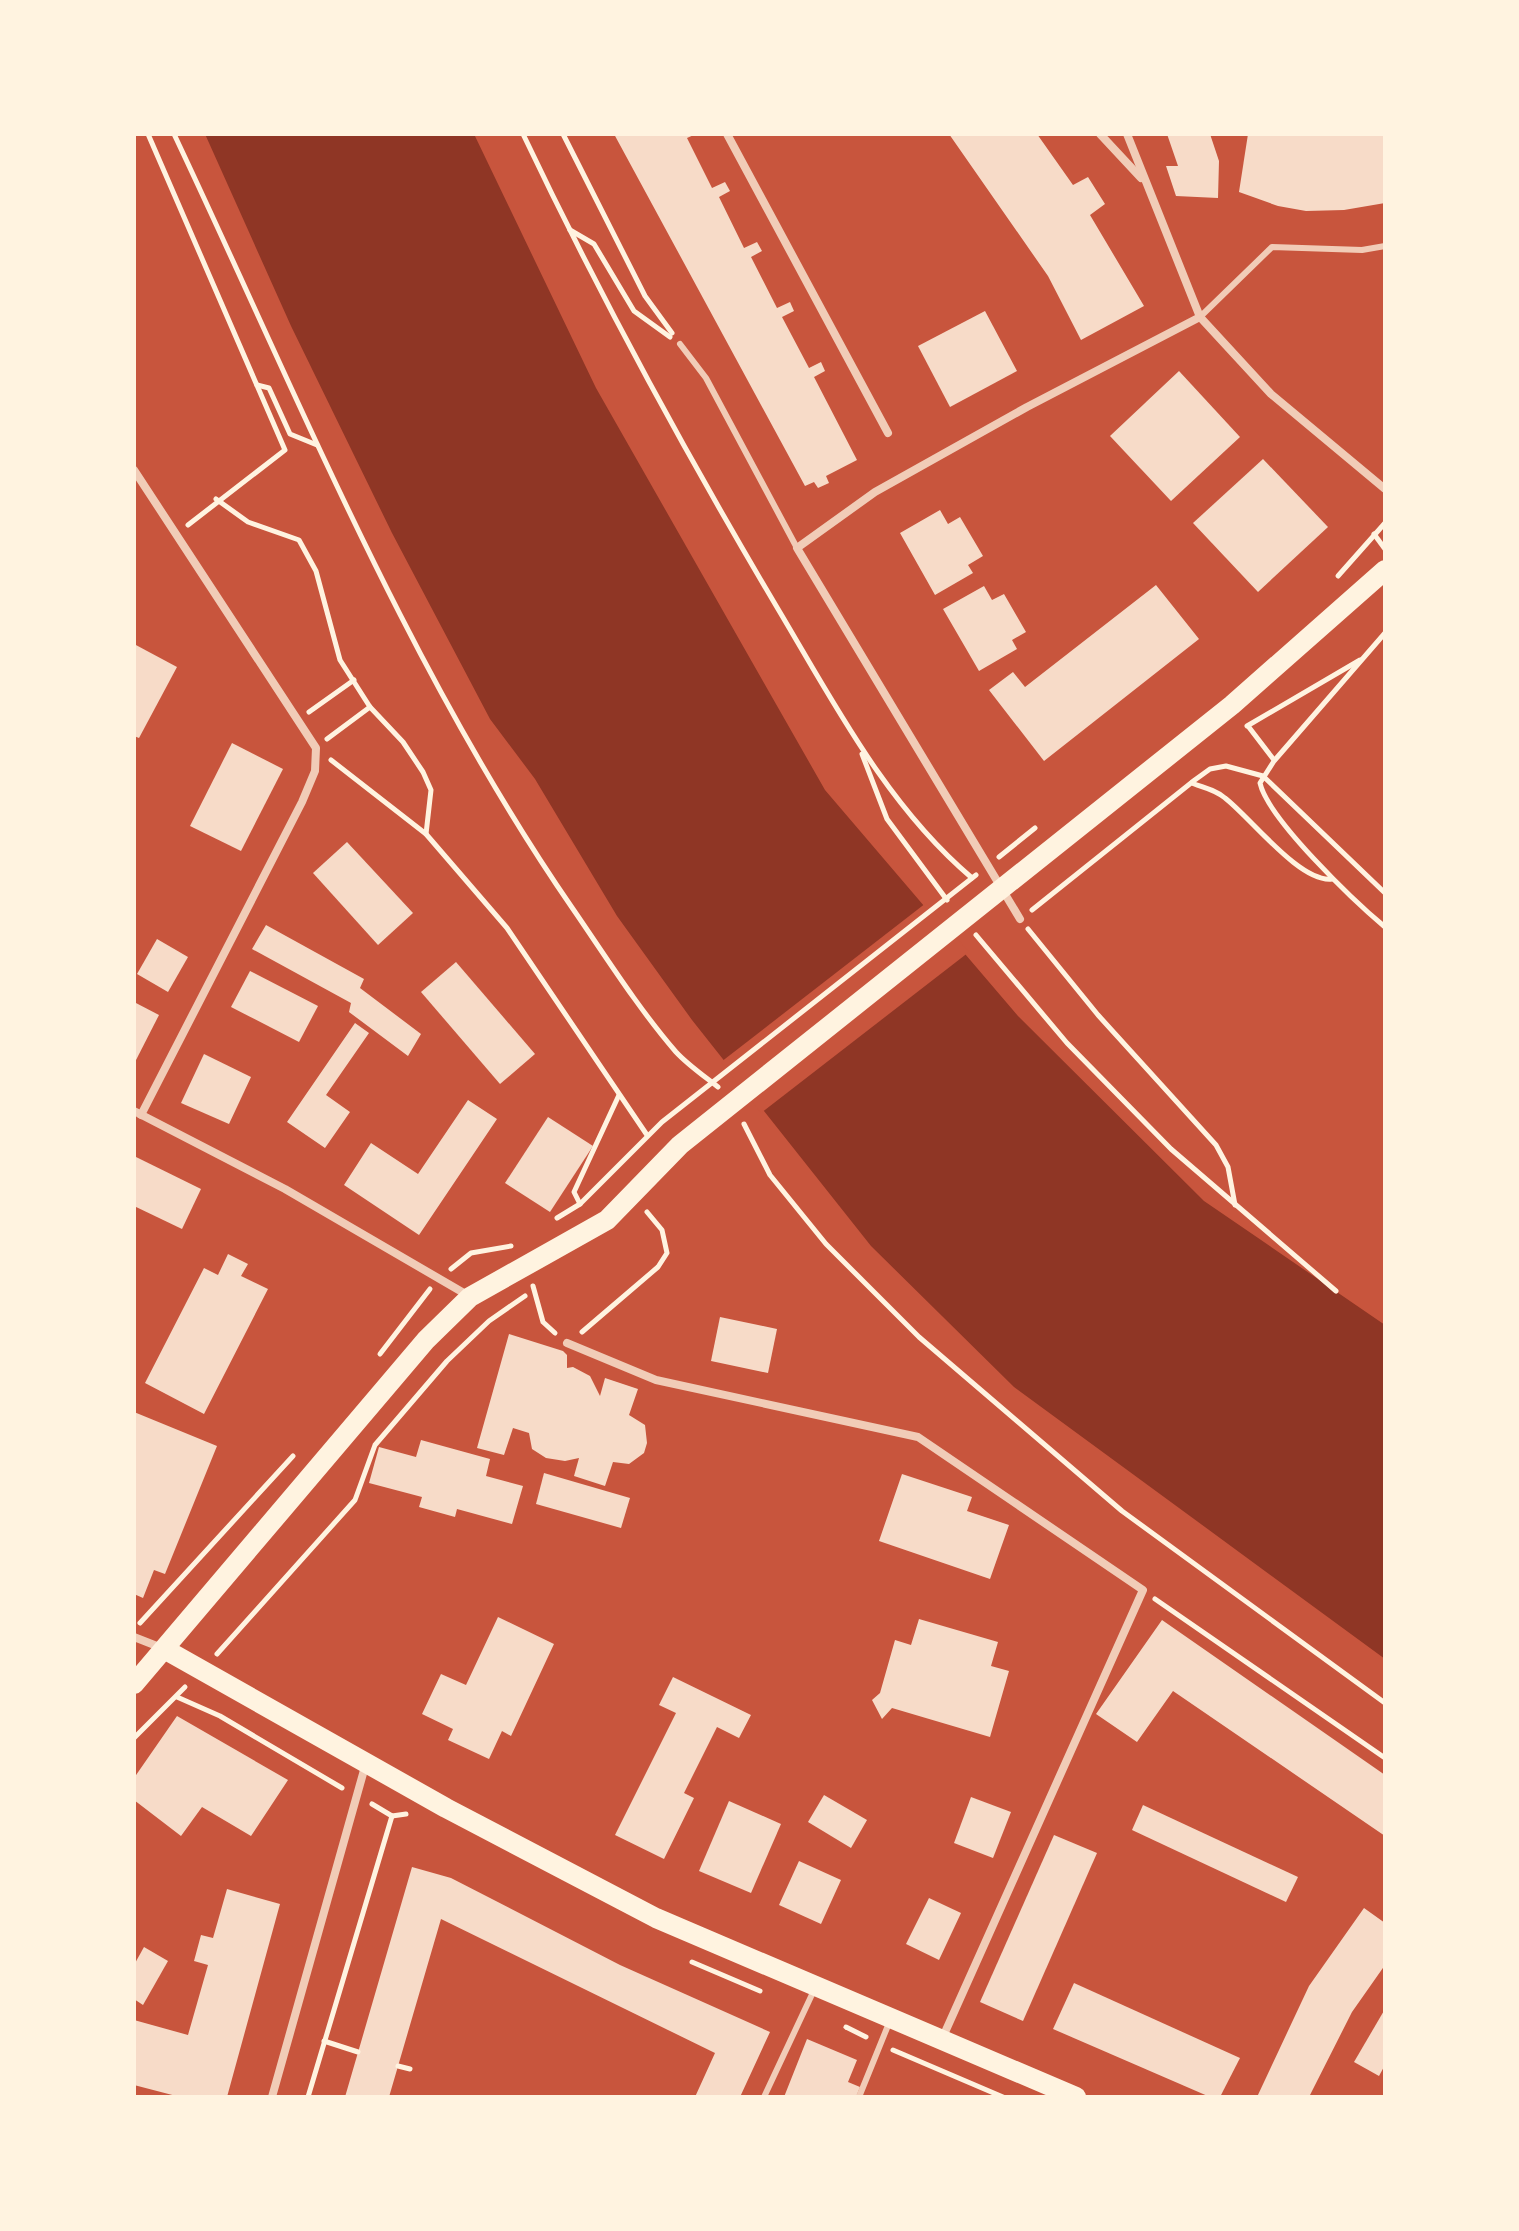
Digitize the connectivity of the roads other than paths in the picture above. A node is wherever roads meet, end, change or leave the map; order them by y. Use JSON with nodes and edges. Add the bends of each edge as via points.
{"nodes":[{"id":1,"x":727,"y":134,"type":"edge"},
{"id":2,"x":1100,"y":134,"type":"edge"},
{"id":3,"x":1127,"y":134,"type":"edge"},
{"id":4,"x":1144,"y":182,"type":"junction"},
{"id":5,"x":1385,"y":246,"type":"edge"},
{"id":6,"x":1200,"y":317,"type":"junction"},
{"id":7,"x":680,"y":344,"type":"road end"},
{"id":8,"x":888,"y":433,"type":"dead end"},
{"id":9,"x":134,"y":470,"type":"edge"},
{"id":10,"x":1385,"y":489,"type":"edge"},
{"id":11,"x":797,"y":548,"type":"junction"},
{"id":12,"x":1385,"y":570,"type":"edge"},
{"id":13,"x":1020,"y":919,"type":"road end"},
{"id":14,"x":137,"y":1113,"type":"edge"},
{"id":15,"x":470,"y":1297,"type":"junction"},
{"id":16,"x":567,"y":1343,"type":"road end"},
{"id":17,"x":134,"y":1637,"type":"edge"},
{"id":18,"x":166,"y":1650,"type":"junction"},
{"id":19,"x":134,"y":1684,"type":"edge"},
{"id":20,"x":366,"y":1762,"type":"junction"},
{"id":21,"x":815,"y":1987,"type":"junction"},
{"id":22,"x":891,"y":2018,"type":"junction"},
{"id":23,"x":942,"y":2039,"type":"junction"},
{"id":24,"x":272,"y":2097,"type":"edge"},
{"id":25,"x":764,"y":2097,"type":"edge"},
{"id":26,"x":859,"y":2097,"type":"edge"},
{"id":27,"x":1076,"y":2097,"type":"edge"}],
"edges":[{"from":1,"to":8,"type":"street"},
{"from":2,"to":4,"type":"street"},
{"from":3,"to":4,"type":"street"},
{"from":4,"to":6,"type":"street"},
{"from":5,"to":6,"type":"lane","via":[[1272,247]]},
{"from":6,"to":10,"type":"street","via":[[1271,394]]},
{"from":6,"to":11,"type":"street","via":[[875,492]]},
{"from":7,"to":11,"type":"lane","via":[[706,378]]},
{"from":9,"to":14,"type":"street","via":[[316,748],[315,771],[302,802]]},
{"from":11,"to":13,"type":"street"},
{"from":12,"to":15,"type":"main road","via":[[1232,705],[680,1145],[607,1220]]},
{"from":14,"to":15,"type":"street","via":[[285,1189]]},
{"from":15,"to":18,"type":"main road","via":[[426,1340]]},
{"from":16,"to":23,"type":"street","via":[[656,1380],[918,1437],[1143,1590]]},
{"from":17,"to":18,"type":"street"},
{"from":18,"to":19,"type":"main road"},
{"from":18,"to":20,"type":"main road"},
{"from":20,"to":21,"type":"main road","via":[[656,1918]]},
{"from":20,"to":24,"type":"street"},
{"from":21,"to":22,"type":"main road"},
{"from":21,"to":25,"type":"lane"},
{"from":22,"to":23,"type":"main road"},
{"from":22,"to":26,"type":"lane"},
{"from":23,"to":27,"type":"main road"}]}
